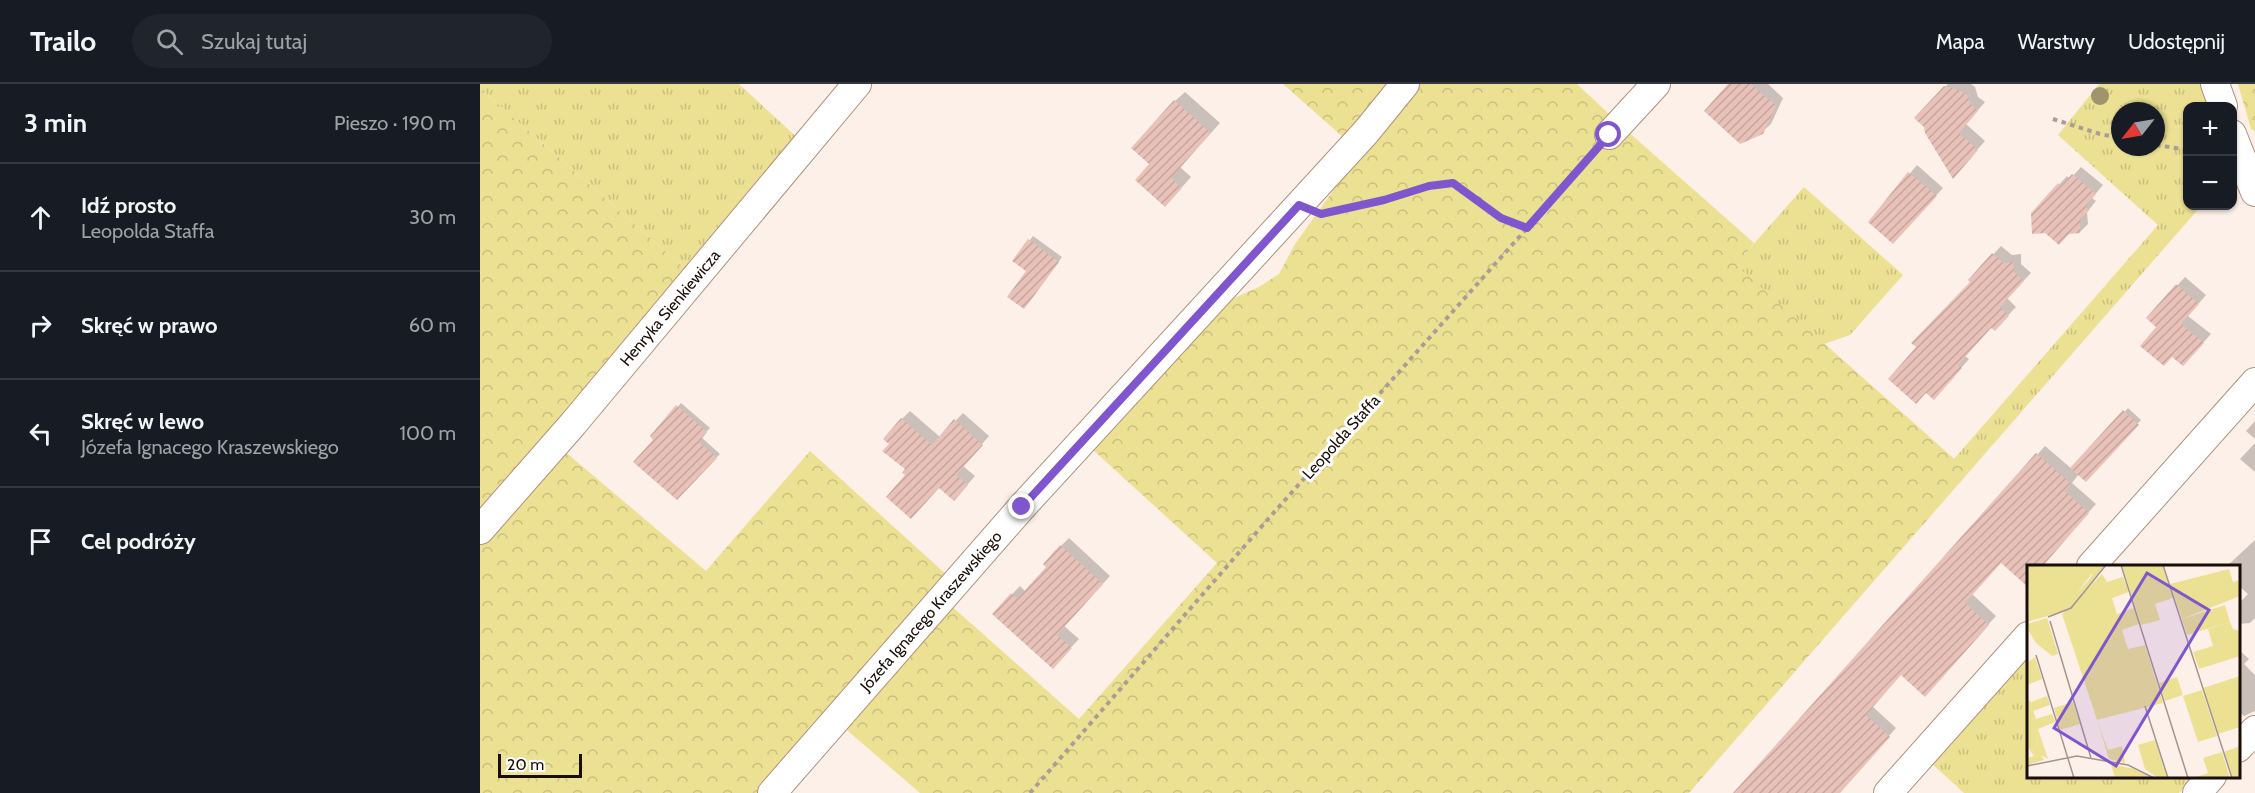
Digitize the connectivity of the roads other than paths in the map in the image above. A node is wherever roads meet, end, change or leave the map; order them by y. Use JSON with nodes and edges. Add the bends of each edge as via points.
{"nodes":[{"id":1,"x":857,"y":84,"type":"edge"},
{"id":2,"x":1405,"y":84,"type":"edge"},
{"id":3,"x":1656,"y":84,"type":"edge"},
{"id":4,"x":2215,"y":84,"type":"edge"},
{"id":5,"x":2222,"y":102,"type":"edge"},
{"id":6,"x":1609,"y":135,"type":"road end"},
{"id":7,"x":2237,"y":147,"type":"edge"},
{"id":8,"x":2255,"y":192,"type":"edge"},
{"id":9,"x":2255,"y":382,"type":"edge"},
{"id":10,"x":480,"y":530,"type":"edge"},
{"id":11,"x":2093,"y":565,"type":"edge"},
{"id":12,"x":2027,"y":637,"type":"edge"},
{"id":13,"x":2255,"y":730,"type":"edge"},
{"id":14,"x":2240,"y":746,"type":"edge"},
{"id":15,"x":2211,"y":778,"type":"edge"},
{"id":16,"x":771,"y":793,"type":"edge"},
{"id":17,"x":1888,"y":793,"type":"edge"},
{"id":18,"x":2197,"y":793,"type":"edge"}],
"edges":[{"from":1,"to":10,"type":"street","name":"Henryka Sienkiewicza"},
{"from":2,"to":16,"type":"street","name":"Józefa Ignacego Kraszewskiego","via":[[1366,132],[1022,507]]},
{"from":3,"to":6,"type":"street"},
{"from":4,"to":5,"type":"street"},
{"from":7,"to":8,"type":"street"},
{"from":9,"to":11,"type":"street"},
{"from":12,"to":17,"type":"street"},
{"from":13,"to":14,"type":"street"},
{"from":15,"to":18,"type":"street"}]}
